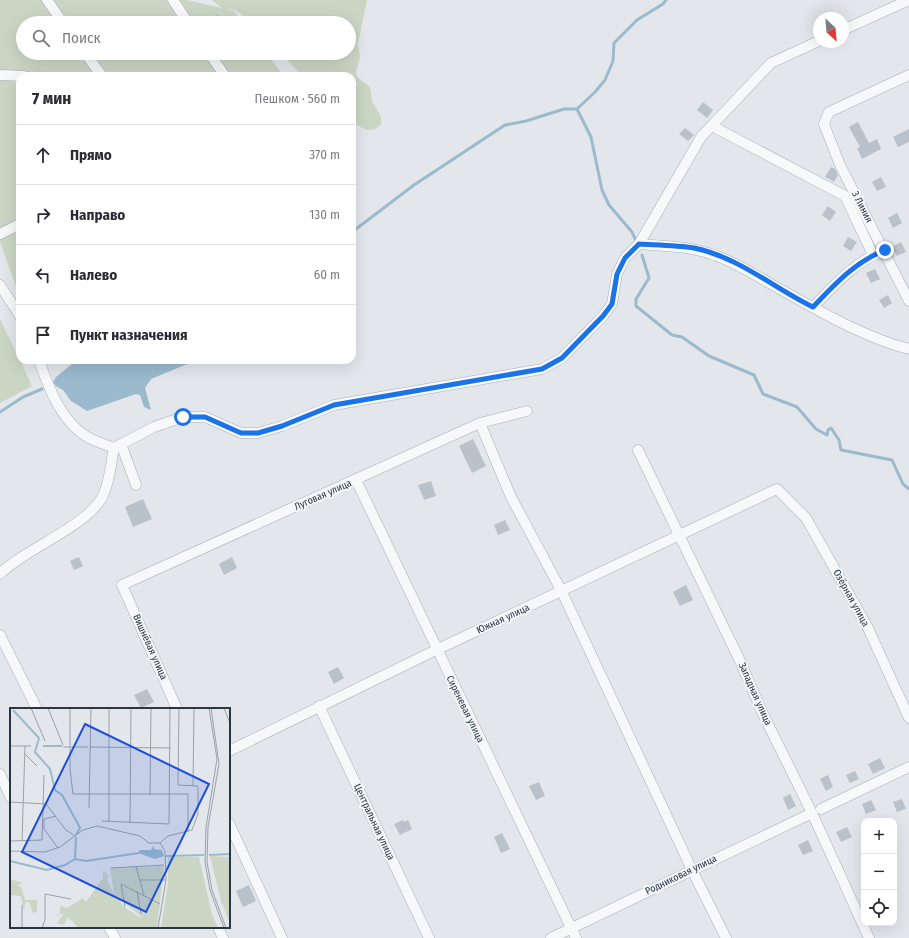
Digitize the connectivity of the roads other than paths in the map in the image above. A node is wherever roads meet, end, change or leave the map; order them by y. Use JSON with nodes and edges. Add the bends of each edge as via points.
{"nodes":[{"id":1,"x":47,"y":0,"type":"edge"},
{"id":2,"x":173,"y":0,"type":"edge"},
{"id":3,"x":909,"y":0,"type":"edge"},
{"id":4,"x":58,"y":16,"type":"edge"},
{"id":5,"x":183,"y":16,"type":"edge"},
{"id":6,"x":849,"y":27,"type":"edge"},
{"id":7,"x":813,"y":44,"type":"edge"},
{"id":8,"x":90,"y":60,"type":"edge"},
{"id":9,"x":214,"y":60,"type":"edge"},
{"id":10,"x":99,"y":72,"type":"edge"},
{"id":11,"x":222,"y":72,"type":"edge"},
{"id":12,"x":0,"y":75,"type":"edge"},
{"id":13,"x":909,"y":75,"type":"edge"},
{"id":14,"x":16,"y":76,"type":"edge"},
{"id":15,"x":712,"y":126,"type":"junction"},
{"id":16,"x":16,"y":226,"type":"edge"},
{"id":17,"x":0,"y":234,"type":"edge"},
{"id":18,"x":639,"y":244,"type":"junction"},
{"id":19,"x":885,"y":250,"type":"junction"},
{"id":20,"x":872,"y":255,"type":"junction"},
{"id":21,"x":0,"y":285,"type":"edge"},
{"id":22,"x":909,"y":300,"type":"edge"},
{"id":23,"x":813,"y":307,"type":"junction"},
{"id":24,"x":16,"y":310,"type":"edge"},
{"id":25,"x":909,"y":349,"type":"edge"},
{"id":26,"x":40,"y":364,"type":"edge"},
{"id":27,"x":527,"y":411,"type":"dead end"},
{"id":28,"x":480,"y":423,"type":"junction"},
{"id":29,"x":117,"y":446,"type":"junction"},
{"id":30,"x":638,"y":450,"type":"dead end"},
{"id":31,"x":356,"y":480,"type":"junction"},
{"id":32,"x":136,"y":485,"type":"dead end"},
{"id":33,"x":777,"y":489,"type":"joint"},
{"id":34,"x":678,"y":536,"type":"junction"},
{"id":35,"x":0,"y":574,"type":"edge"},
{"id":36,"x":122,"y":585,"type":"joint"},
{"id":37,"x":562,"y":592,"type":"junction"},
{"id":38,"x":0,"y":635,"type":"edge"},
{"id":39,"x":436,"y":650,"type":"junction"},
{"id":40,"x":319,"y":706,"type":"junction"},
{"id":41,"x":36,"y":708,"type":"edge"},
{"id":42,"x":177,"y":708,"type":"edge"},
{"id":43,"x":909,"y":718,"type":"edge"},
{"id":44,"x":230,"y":750,"type":"edge"},
{"id":45,"x":909,"y":767,"type":"edge"},
{"id":46,"x":0,"y":774,"type":"edge"},
{"id":47,"x":10,"y":796,"type":"edge"},
{"id":48,"x":816,"y":811,"type":"junction"},
{"id":49,"x":230,"y":825,"type":"edge"},
{"id":50,"x":692,"y":870,"type":"junction"},
{"id":51,"x":110,"y":928,"type":"edge"},
{"id":52,"x":218,"y":928,"type":"edge"},
{"id":53,"x":571,"y":928,"type":"junction"},
{"id":54,"x":115,"y":938,"type":"edge"},
{"id":55,"x":223,"y":938,"type":"edge"},
{"id":56,"x":282,"y":938,"type":"edge"},
{"id":57,"x":429,"y":938,"type":"edge"},
{"id":58,"x":551,"y":938,"type":"edge"},
{"id":59,"x":576,"y":938,"type":"edge"},
{"id":60,"x":726,"y":938,"type":"edge"},
{"id":61,"x":869,"y":938,"type":"edge"}],
"edges":[{"from":1,"to":4,"type":"street"},
{"from":2,"to":5,"type":"street"},
{"from":3,"to":6,"type":"street"},
{"from":7,"to":15,"type":"street","via":[[771,63]]},
{"from":8,"to":10,"type":"street"},
{"from":9,"to":11,"type":"street"},
{"from":12,"to":14,"type":"street"},
{"from":13,"to":19,"type":"street","name":"3 Линия","via":[[829,112],[824,124],[840,165]]},
{"from":15,"to":18,"type":"street","via":[[701,137]]},
{"from":15,"to":20,"type":"street","via":[[845,196]]},
{"from":16,"to":17,"type":"street"},
{"from":18,"to":23,"type":"street","via":[[694,248],[716,255]]},
{"from":18,"to":29,"type":"street","via":[[625,258],[614,287],[612,304],[603,316],[562,358],[542,369],[334,405],[258,433],[241,433],[205,417],[183,417],[154,427]]},
{"from":19,"to":20,"type":"street"},
{"from":19,"to":22,"type":"street","name":"3 Линия"},
{"from":20,"to":23,"type":"street","via":[[839,280]]},
{"from":21,"to":24,"type":"street"},
{"from":23,"to":25,"type":"street","via":[[868,334]]},
{"from":26,"to":29,"type":"street","via":[[48,386],[65,417],[90,438]]},
{"from":27,"to":28,"type":"street","name":"Луговая улица"},
{"from":28,"to":31,"type":"street","name":"Луговая улица"},
{"from":28,"to":37,"type":"street","via":[[511,496]]},
{"from":29,"to":32,"type":"street"},
{"from":29,"to":35,"type":"street","via":[[104,494],[92,510],[72,526],[9,564]]},
{"from":30,"to":34,"type":"street","name":"Западная улица"},
{"from":31,"to":36,"type":"street","name":"Луговая улица"},
{"from":31,"to":39,"type":"street","name":"Сиреневая улица"},
{"from":33,"to":34,"type":"street","name":"Южная улица"},
{"from":33,"to":43,"type":"street","name":"Озёрная улица","via":[[806,518],[868,628]]},
{"from":34,"to":37,"type":"street","name":"Южная улица"},
{"from":34,"to":48,"type":"street","name":"Западная улица","via":[[741,663],[762,712]]},
{"from":36,"to":42,"type":"street","name":"Вишнёвая улица"},
{"from":37,"to":39,"type":"street","name":"Южная улица"},
{"from":37,"to":50,"type":"street"},
{"from":38,"to":41,"type":"street"},
{"from":39,"to":40,"type":"street","name":"Южная улица"},
{"from":39,"to":53,"type":"street","name":"Сиреневая улица"},
{"from":40,"to":44,"type":"street","name":"Южная улица"},
{"from":40,"to":57,"type":"street","name":"Центральная улица"},
{"from":45,"to":48,"type":"street","name":"Родниковая улица"},
{"from":46,"to":47,"type":"street"},
{"from":48,"to":50,"type":"street","name":"Родниковая улица"},
{"from":48,"to":61,"type":"street","name":"Западная улица"},
{"from":49,"to":56,"type":"street"},
{"from":50,"to":53,"type":"street","name":"Родниковая улица"},
{"from":50,"to":60,"type":"street"},
{"from":51,"to":54,"type":"street"},
{"from":52,"to":55,"type":"street"},
{"from":53,"to":58,"type":"street","name":"Родниковая улица"},
{"from":53,"to":59,"type":"street","name":"Сиреневая улица"}]}
